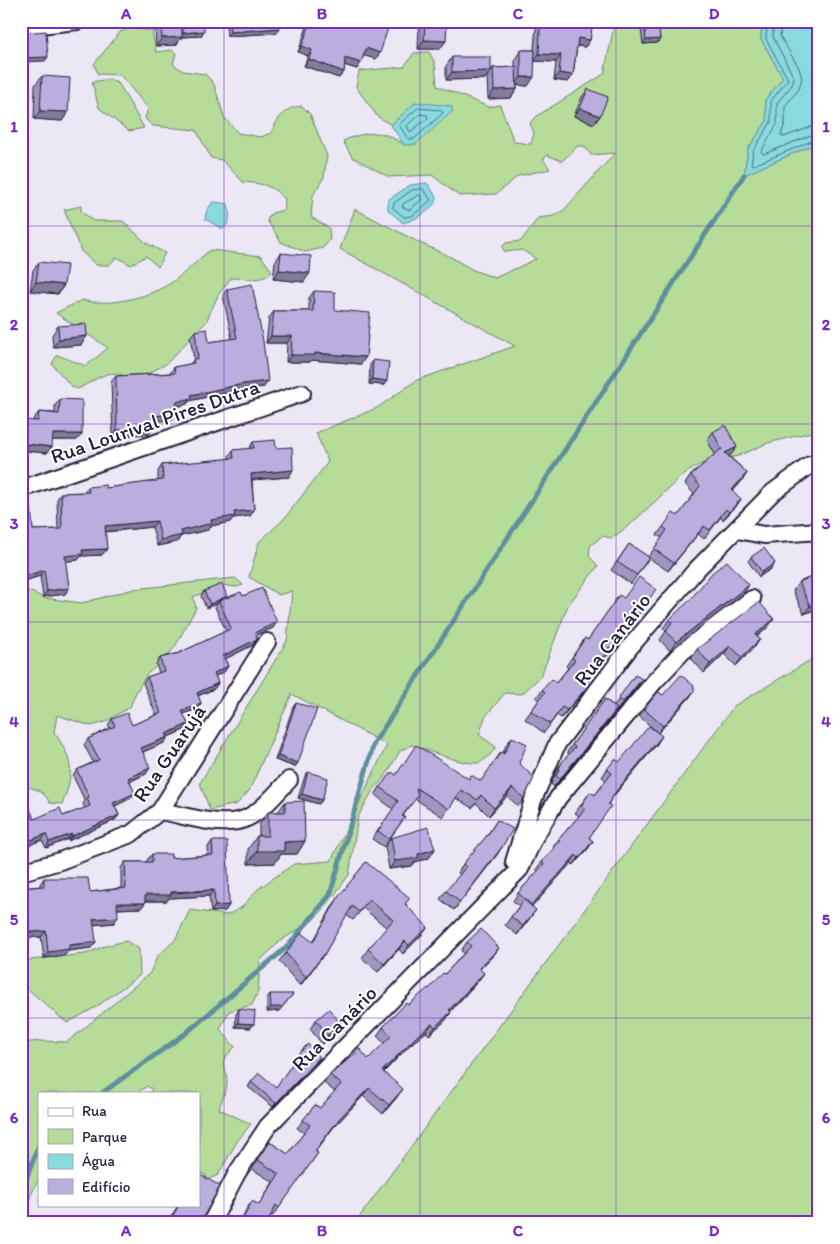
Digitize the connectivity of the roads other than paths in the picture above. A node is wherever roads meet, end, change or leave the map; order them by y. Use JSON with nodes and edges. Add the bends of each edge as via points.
{"nodes":[{"id":1,"x":77,"y":21,"type":"edge"},
{"id":2,"x":21,"y":27,"type":"edge"},
{"id":3,"x":302,"y":393,"type":"dead end"},
{"id":4,"x":810,"y":465,"type":"dead end"},
{"id":5,"x":21,"y":489,"type":"edge"},
{"id":6,"x":737,"y":530,"type":"junction"},
{"id":7,"x":819,"y":531,"type":"edge"},
{"id":8,"x":752,"y":599,"type":"dead end"},
{"id":9,"x":267,"y":642,"type":"dead end"},
{"id":10,"x":289,"y":780,"type":"dead end"},
{"id":11,"x":160,"y":811,"type":"junction"},
{"id":12,"x":21,"y":872,"type":"edge"},
{"id":13,"x":509,"y":881,"type":"junction"},
{"id":14,"x":211,"y":1223,"type":"edge"}],
"edges":[{"from":1,"to":2,"type":"street"},
{"from":3,"to":5,"type":"street","name":"Rua Lourival Pires Dutra"},
{"from":4,"to":6,"type":"street","name":"Rua Canário","via":[[772,494]]},
{"from":6,"to":7,"type":"street","via":[[764,535]]},
{"from":6,"to":13,"type":"street","name":"Rua Canário","via":[[665,605],[557,744],[533,800]]},
{"from":8,"to":13,"type":"street","name":"Rua Canário","via":[[683,651],[654,682],[558,798],[520,869]]},
{"from":9,"to":11,"type":"street","name":"Rua Guarujá"},
{"from":10,"to":11,"type":"street","via":[[260,810],[239,821],[217,822]]},
{"from":11,"to":12,"type":"street","name":"Rua Guarujá","via":[[131,834]]},
{"from":13,"to":14,"type":"street","name":"Rua Canário","via":[[268,1126],[237,1173]]}]}
